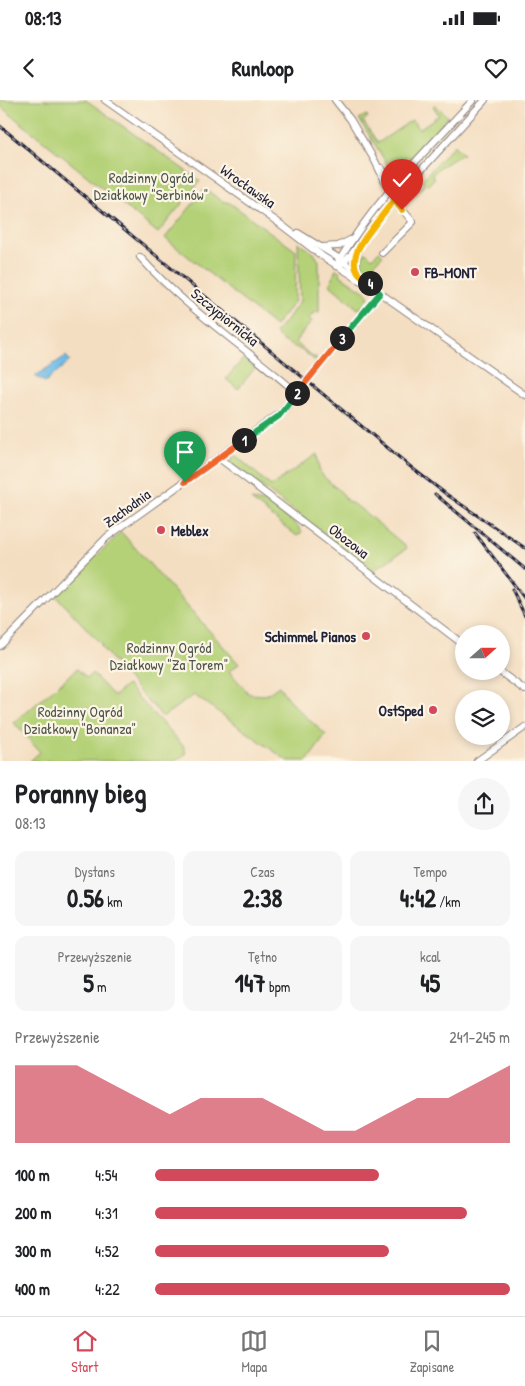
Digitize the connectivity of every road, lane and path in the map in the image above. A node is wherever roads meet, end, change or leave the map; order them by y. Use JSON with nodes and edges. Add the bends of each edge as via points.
{"nodes":[{"id":1,"x":105,"y":100,"type":"edge"},
{"id":2,"x":335,"y":100,"type":"edge"},
{"id":3,"x":473,"y":100,"type":"edge"},
{"id":4,"x":485,"y":100,"type":"edge"},
{"id":5,"x":375,"y":161,"type":"junction"},
{"id":6,"x":409,"y":171,"type":"junction"},
{"id":7,"x":385,"y":173,"type":"junction"},
{"id":8,"x":392,"y":189,"type":"junction"},
{"id":9,"x":394,"y":200,"type":"junction"},
{"id":10,"x":279,"y":223,"type":"junction"},
{"id":11,"x":355,"y":236,"type":"junction"},
{"id":12,"x":360,"y":246,"type":"junction"},
{"id":13,"x":322,"y":247,"type":"junction"},
{"id":14,"x":382,"y":252,"type":"dead end"},
{"id":15,"x":140,"y":257,"type":"dead end"},
{"id":16,"x":340,"y":262,"type":"junction"},
{"id":17,"x":358,"y":273,"type":"junction"},
{"id":18,"x":380,"y":293,"type":"junction"},
{"id":19,"x":297,"y":393,"type":"junction"},
{"id":20,"x":525,"y":395,"type":"edge"},
{"id":21,"x":219,"y":458,"type":"junction"},
{"id":22,"x":455,"y":638,"type":"edge"},
{"id":23,"x":0,"y":646,"type":"edge"},
{"id":24,"x":510,"y":679,"type":"edge"},
{"id":25,"x":525,"y":690,"type":"edge"},
{"id":26,"x":525,"y":727,"type":"edge"},
{"id":27,"x":477,"y":761,"type":"edge"}],
"edges":[{"from":1,"to":10,"type":"street","name":"Wrocławska"},
{"from":2,"to":5,"type":"street"},
{"from":3,"to":6,"type":"street"},
{"from":4,"to":9,"type":"street"},
{"from":5,"to":7,"type":"street"},
{"from":5,"to":8,"type":"street"},
{"from":6,"to":7,"type":"street"},
{"from":6,"to":8,"type":"street"},
{"from":7,"to":8,"type":"street"},
{"from":8,"to":9,"type":"street"},
{"from":8,"to":11,"type":"street"},
{"from":9,"to":12,"type":"street"},
{"from":9,"to":14,"type":"street","via":[[412,222]]},
{"from":10,"to":13,"type":"street","name":"Wrocławska"},
{"from":10,"to":16,"type":"street","name":"Wrocławska"},
{"from":11,"to":13,"type":"street","via":[[341,245]]},
{"from":11,"to":16,"type":"street"},
{"from":12,"to":16,"type":"street"},
{"from":12,"to":17,"type":"street","via":[[356,260]]},
{"from":13,"to":16,"type":"street","name":"Wrocławska"},
{"from":15,"to":19,"type":"street","name":"Szczypiornicka","via":[[195,310]]},
{"from":16,"to":17,"type":"street","name":"Wrocławska"},
{"from":16,"to":18,"type":"street","name":"Wrocławska"},
{"from":17,"to":18,"type":"street","name":"Wrocławska"},
{"from":18,"to":19,"type":"street","name":"Zachodnia"},
{"from":18,"to":20,"type":"street","name":"Wrocławska"},
{"from":19,"to":21,"type":"street","name":"Zachodnia","via":[[279,416]]},
{"from":21,"to":22,"type":"street","name":"Obozowa"},
{"from":21,"to":23,"type":"street","name":"Zachodnia","via":[[107,537]]},
{"from":24,"to":25,"type":"street"},
{"from":26,"to":27,"type":"street"}]}
